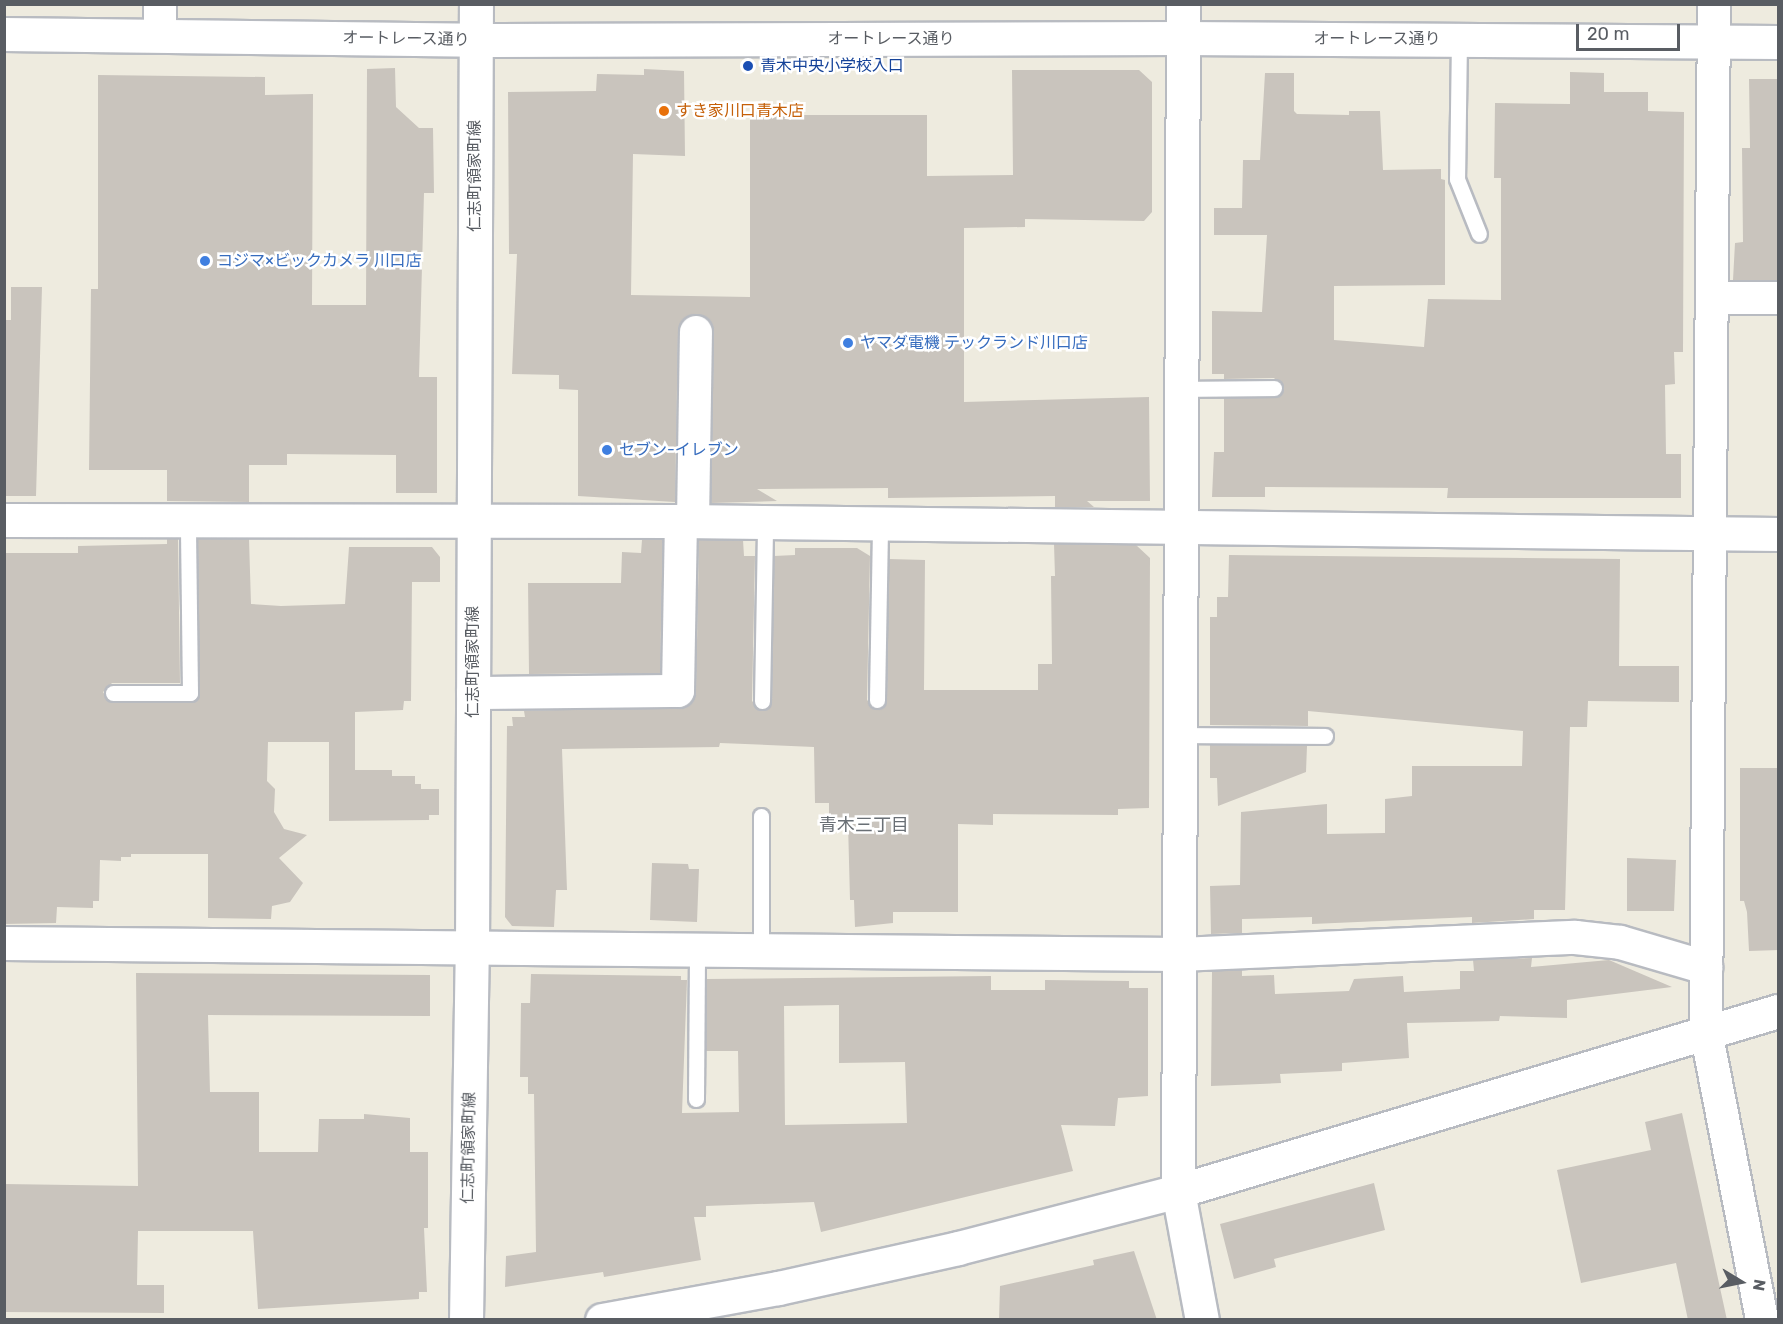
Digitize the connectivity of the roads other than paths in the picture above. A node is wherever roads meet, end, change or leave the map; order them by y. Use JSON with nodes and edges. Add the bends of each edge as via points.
{"nodes":[{"id":1,"x":476,"y":4,"type":"edge"},
{"id":2,"x":1183,"y":4,"type":"edge"},
{"id":3,"x":1714,"y":4,"type":"edge"},
{"id":4,"x":160,"y":20,"type":"edge"},
{"id":5,"x":4,"y":34,"type":"edge"},
{"id":6,"x":1182,"y":38,"type":"junction"},
{"id":7,"x":1459,"y":39,"type":"junction"},
{"id":8,"x":476,"y":40,"type":"junction"},
{"id":9,"x":1779,"y":42,"type":"edge"},
{"id":10,"x":1714,"y":43,"type":"junction"},
{"id":11,"x":1479,"y":234,"type":"dead end"},
{"id":12,"x":1713,"y":298,"type":"junction"},
{"id":13,"x":1779,"y":298,"type":"edge"},
{"id":14,"x":696,"y":332,"type":"dead end"},
{"id":15,"x":1274,"y":388,"type":"dead end"},
{"id":16,"x":1180,"y":389,"type":"junction"},
{"id":17,"x":188,"y":519,"type":"junction"},
{"id":18,"x":4,"y":520,"type":"edge"},
{"id":19,"x":687,"y":521,"type":"junction"},
{"id":20,"x":473,"y":522,"type":"junction"},
{"id":21,"x":765,"y":522,"type":"junction"},
{"id":22,"x":880,"y":524,"type":"junction"},
{"id":23,"x":1179,"y":525,"type":"junction"},
{"id":24,"x":1711,"y":534,"type":"junction"},
{"id":25,"x":1779,"y":534,"type":"edge"},
{"id":26,"x":113,"y":693,"type":"dead end"},
{"id":27,"x":474,"y":693,"type":"junction"},
{"id":28,"x":877,"y":700,"type":"dead end"},
{"id":29,"x":762,"y":701,"type":"dead end"},
{"id":30,"x":1180,"y":735,"type":"junction"},
{"id":31,"x":1325,"y":736,"type":"dead end"},
{"id":32,"x":761,"y":816,"type":"dead end"},
{"id":33,"x":4,"y":943,"type":"edge"},
{"id":34,"x":472,"y":950,"type":"junction"},
{"id":35,"x":697,"y":951,"type":"junction"},
{"id":36,"x":761,"y":952,"type":"junction"},
{"id":37,"x":1179,"y":954,"type":"junction"},
{"id":38,"x":1705,"y":967,"type":"junction"},
{"id":39,"x":1779,"y":1011,"type":"edge"},
{"id":40,"x":1706,"y":1031,"type":"junction"},
{"id":41,"x":696,"y":1099,"type":"dead end"},
{"id":42,"x":1178,"y":1191,"type":"junction"},
{"id":43,"x":466,"y":1320,"type":"edge"},
{"id":44,"x":602,"y":1320,"type":"edge"},
{"id":45,"x":1202,"y":1320,"type":"edge"},
{"id":46,"x":1762,"y":1320,"type":"edge"}],
"edges":[{"from":1,"to":8,"type":"street","name":"仁志町領家町線"},
{"from":2,"to":6,"type":"street"},
{"from":3,"to":10,"type":"street"},
{"from":4,"to":5,"type":"street","name":"オートレース通り"},
{"from":4,"to":8,"type":"street","name":"オートレース通り"},
{"from":6,"to":7,"type":"street","name":"オートレース通り"},
{"from":6,"to":8,"type":"street","name":"オートレース通り"},
{"from":6,"to":16,"type":"street"},
{"from":7,"to":10,"type":"street","name":"オートレース通り"},
{"from":7,"to":11,"type":"lane","via":[[1457,179]]},
{"from":8,"to":20,"type":"street","name":"仁志町領家町線"},
{"from":9,"to":10,"type":"street","name":"オートレース通り"},
{"from":10,"to":12,"type":"street"},
{"from":12,"to":13,"type":"street"},
{"from":12,"to":24,"type":"street"},
{"from":14,"to":19,"type":"street"},
{"from":15,"to":16,"type":"lane"},
{"from":16,"to":23,"type":"street"},
{"from":17,"to":18,"type":"street"},
{"from":17,"to":20,"type":"street"},
{"from":17,"to":26,"type":"lane","via":[[190,693]]},
{"from":19,"to":20,"type":"street"},
{"from":19,"to":21,"type":"street"},
{"from":19,"to":27,"type":"street","via":[[678,691]]},
{"from":20,"to":27,"type":"street","name":"仁志町領家町線"},
{"from":21,"to":22,"type":"street"},
{"from":21,"to":29,"type":"lane"},
{"from":22,"to":23,"type":"street"},
{"from":22,"to":28,"type":"lane"},
{"from":23,"to":24,"type":"street"},
{"from":23,"to":30,"type":"street"},
{"from":24,"to":25,"type":"street"},
{"from":24,"to":38,"type":"street"},
{"from":27,"to":34,"type":"street","name":"仁志町領家町線"},
{"from":30,"to":31,"type":"lane"},
{"from":30,"to":37,"type":"street"},
{"from":32,"to":36,"type":"lane"},
{"from":33,"to":34,"type":"street"},
{"from":34,"to":35,"type":"street"},
{"from":34,"to":43,"type":"street","name":"仁志町領家町線"},
{"from":35,"to":36,"type":"street"},
{"from":35,"to":41,"type":"lane"},
{"from":36,"to":37,"type":"street"},
{"from":37,"to":38,"type":"street","via":[[1575,937],[1620,942]]},
{"from":37,"to":42,"type":"street"},
{"from":38,"to":40,"type":"street"},
{"from":39,"to":40,"type":"street"},
{"from":40,"to":42,"type":"street"},
{"from":40,"to":46,"type":"street"},
{"from":42,"to":44,"type":"street","via":[[857,1270]]},
{"from":42,"to":45,"type":"street"}]}
